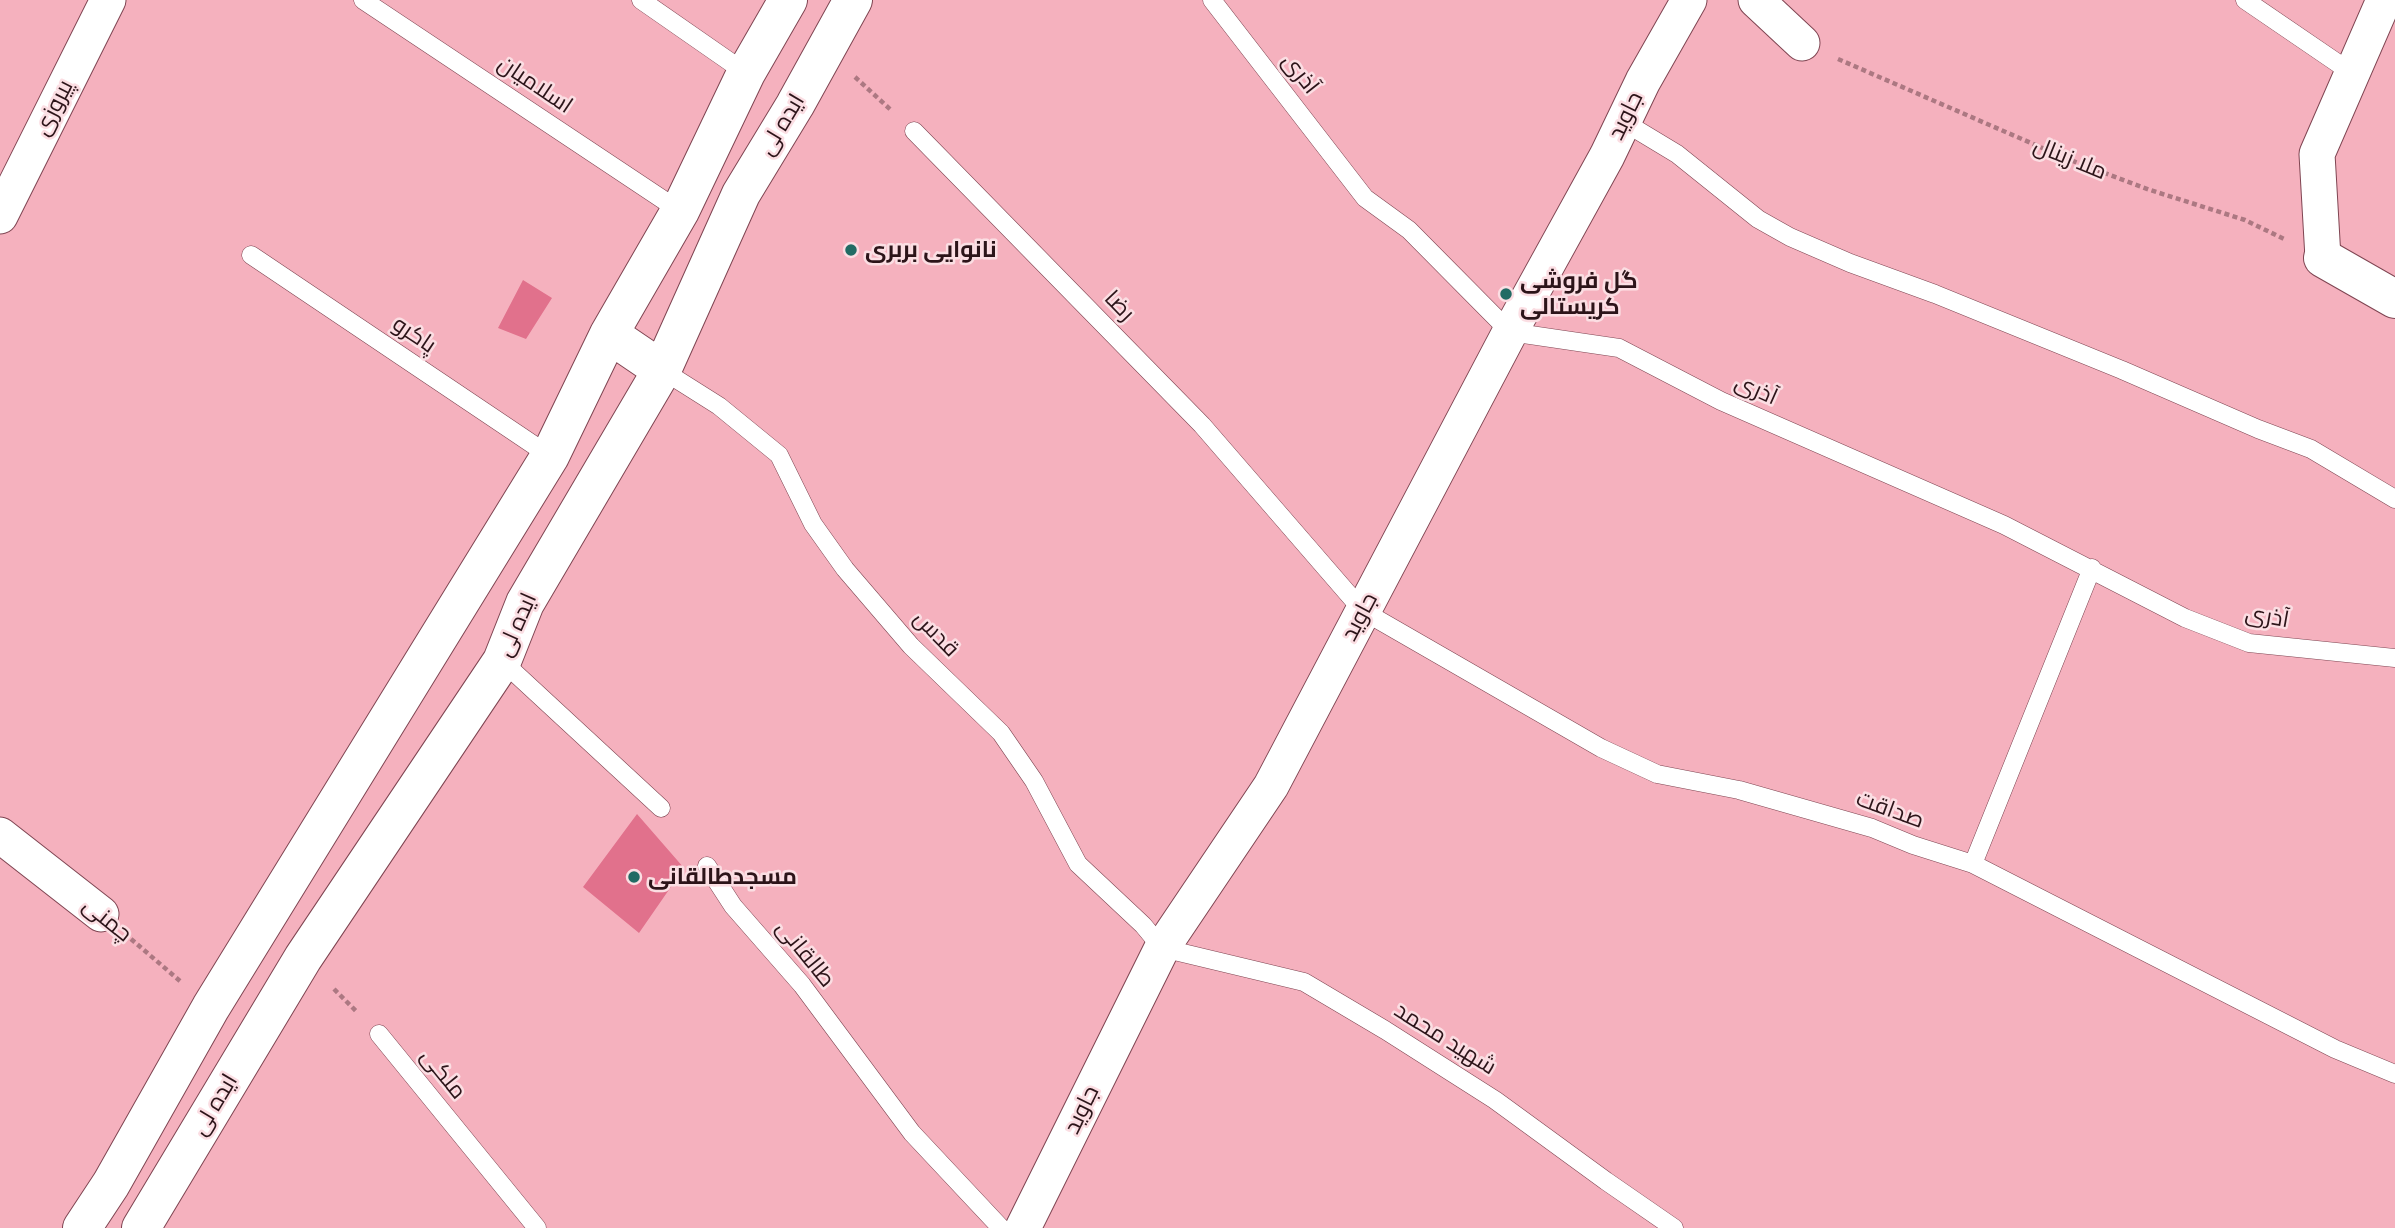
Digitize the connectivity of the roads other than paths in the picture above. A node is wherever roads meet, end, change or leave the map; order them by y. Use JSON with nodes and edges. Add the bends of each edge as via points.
{"nodes":[{"id":1,"x":108,"y":0,"type":"edge"},
{"id":2,"x":363,"y":0,"type":"edge"},
{"id":3,"x":640,"y":0,"type":"edge"},
{"id":4,"x":788,"y":0,"type":"edge"},
{"id":5,"x":853,"y":0,"type":"edge"},
{"id":6,"x":1212,"y":0,"type":"edge"},
{"id":7,"x":1689,"y":0,"type":"edge"},
{"id":8,"x":1756,"y":0,"type":"edge"},
{"id":9,"x":2245,"y":0,"type":"edge"},
{"id":10,"x":2384,"y":0,"type":"edge"},
{"id":11,"x":1802,"y":43,"type":"road end"},
{"id":12,"x":2352,"y":73,"type":"junction"},
{"id":13,"x":746,"y":74,"type":"junction"},
{"id":14,"x":1623,"y":122,"type":"junction"},
{"id":15,"x":914,"y":131,"type":"road end"},
{"id":16,"x":680,"y":211,"type":"junction"},
{"id":17,"x":0,"y":216,"type":"edge"},
{"id":18,"x":251,"y":255,"type":"dead end"},
{"id":19,"x":2323,"y":258,"type":"joint"},
{"id":20,"x":2395,"y":299,"type":"edge"},
{"id":21,"x":1510,"y":332,"type":"junction"},
{"id":22,"x":608,"y":334,"type":"junction"},
{"id":23,"x":662,"y":370,"type":"junction"},
{"id":24,"x":550,"y":456,"type":"junction"},
{"id":25,"x":2395,"y":499,"type":"edge"},
{"id":26,"x":2092,"y":568,"type":"junction"},
{"id":27,"x":1363,"y":611,"type":"junction"},
{"id":28,"x":2395,"y":658,"type":"edge"},
{"id":29,"x":502,"y":661,"type":"junction"},
{"id":30,"x":661,"y":808,"type":"dead end"},
{"id":31,"x":0,"y":835,"type":"edge"},
{"id":32,"x":1973,"y":864,"type":"junction"},
{"id":33,"x":707,"y":866,"type":"dead end"},
{"id":34,"x":101,"y":914,"type":"road end"},
{"id":35,"x":1162,"y":948,"type":"junction"},
{"id":36,"x":379,"y":1034,"type":"road end"},
{"id":37,"x":2395,"y":1074,"type":"edge"},
{"id":38,"x":82,"y":1228,"type":"edge"},
{"id":39,"x":141,"y":1228,"type":"edge"},
{"id":40,"x":537,"y":1228,"type":"edge"},
{"id":41,"x":1001,"y":1228,"type":"edge"},
{"id":42,"x":1023,"y":1228,"type":"edge"},
{"id":43,"x":1674,"y":1228,"type":"edge"}],
"edges":[{"from":1,"to":17,"type":"street","name":"پیروزی"},
{"from":2,"to":16,"type":"lane","name":"اسلامیان"},
{"from":3,"to":13,"type":"lane"},
{"from":4,"to":13,"type":"main road"},
{"from":5,"to":23,"type":"main road","name":"ایده لى","via":[[741,194]]},
{"from":6,"to":21,"type":"lane","name":"آذری","via":[[1365,198],[1409,230]]},
{"from":7,"to":14,"type":"street","name":"جاوید"},
{"from":8,"to":11,"type":"street"},
{"from":9,"to":12,"type":"lane"},
{"from":10,"to":12,"type":"street"},
{"from":12,"to":19,"type":"street","via":[[2317,155]]},
{"from":13,"to":16,"type":"main road"},
{"from":14,"to":21,"type":"street","name":"جاوید"},
{"from":14,"to":25,"type":"lane","via":[[1677,154],[1758,219],[1790,237],[2311,449]]},
{"from":15,"to":27,"type":"lane","name":"رضا","via":[[1202,425]]},
{"from":16,"to":22,"type":"main road"},
{"from":18,"to":24,"type":"lane","name":"پاکرو"},
{"from":19,"to":20,"type":"main road"},
{"from":21,"to":26,"type":"lane","name":"آذری","via":[[1619,348],[1721,401]]},
{"from":21,"to":27,"type":"street","name":"جاوید"},
{"from":22,"to":23,"type":"main road"},
{"from":22,"to":24,"type":"main road"},
{"from":23,"to":29,"type":"main road","name":"ایده لى","via":[[525,603]]},
{"from":23,"to":35,"type":"lane","name":"قدس","via":[[719,406],[779,455],[813,524],[845,569],[911,646],[1001,733],[1034,781],[1077,864]]},
{"from":24,"to":38,"type":"main road","via":[[211,1007]]},
{"from":26,"to":28,"type":"lane","name":"آذری","via":[[2185,618],[2249,643]]},
{"from":26,"to":32,"type":"lane"},
{"from":27,"to":32,"type":"lane","name":"صداقت","via":[[1601,748],[1657,774],[1739,790],[1859,824]]},
{"from":27,"to":35,"type":"street","name":"جاوید","via":[[1271,786]]},
{"from":29,"to":30,"type":"lane"},
{"from":29,"to":39,"type":"main road","name":"ایده لى","via":[[303,958]]},
{"from":31,"to":34,"type":"street","name":"چمنی"},
{"from":32,"to":37,"type":"lane","name":"صداقت","via":[[2335,1049]]},
{"from":33,"to":41,"type":"lane","name":"طالقانی","via":[[733,906],[802,985],[912,1133]]},
{"from":35,"to":42,"type":"street","name":"جاوید"},
{"from":35,"to":43,"type":"lane","name":"شهید محمد","via":[[1304,982],[1496,1100]]},
{"from":36,"to":40,"type":"lane","name":"ملکی"}]}
